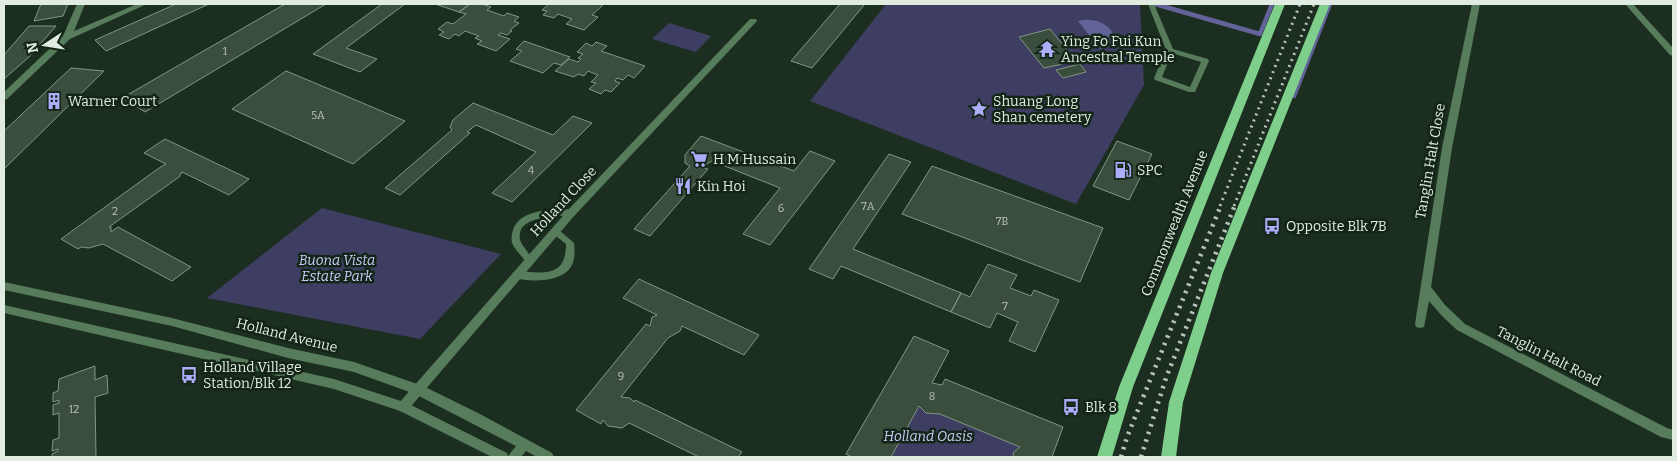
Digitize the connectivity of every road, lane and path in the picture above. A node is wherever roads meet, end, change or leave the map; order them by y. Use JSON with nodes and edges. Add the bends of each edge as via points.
{"nodes":[{"id":1,"x":82,"y":4,"type":"edge"},
{"id":2,"x":143,"y":4,"type":"edge"},
{"id":3,"x":1151,"y":4,"type":"edge"},
{"id":4,"x":1280,"y":4,"type":"edge"},
{"id":5,"x":1325,"y":4,"type":"edge"},
{"id":6,"x":1476,"y":4,"type":"edge"},
{"id":7,"x":1629,"y":4,"type":"edge"},
{"id":8,"x":753,"y":21,"type":"dead end"},
{"id":9,"x":67,"y":37,"type":"junction"},
{"id":10,"x":1170,"y":50,"type":"junction"},
{"id":11,"x":1673,"y":53,"type":"edge"},
{"id":12,"x":4,"y":97,"type":"edge"},
{"id":13,"x":572,"y":212,"type":"junction"},
{"id":14,"x":555,"y":231,"type":"junction"},
{"id":15,"x":529,"y":260,"type":"junction"},
{"id":16,"x":517,"y":275,"type":"junction"},
{"id":17,"x":4,"y":286,"type":"edge"},
{"id":18,"x":1425,"y":286,"type":"junction"},
{"id":19,"x":7,"y":312,"type":"edge"},
{"id":20,"x":1420,"y":324,"type":"dead end"},
{"id":21,"x":419,"y":390,"type":"junction"},
{"id":22,"x":403,"y":407,"type":"junction"},
{"id":23,"x":1673,"y":435,"type":"edge"},
{"id":24,"x":524,"y":445,"type":"junction"},
{"id":25,"x":503,"y":457,"type":"edge"},
{"id":26,"x":514,"y":457,"type":"edge"},
{"id":27,"x":548,"y":457,"type":"edge"},
{"id":28,"x":1104,"y":457,"type":"edge"},
{"id":29,"x":1168,"y":457,"type":"edge"}],
"edges":[{"from":1,"to":9,"type":"street"},
{"from":2,"to":9,"type":"street"},
{"from":3,"to":10,"type":"lane"},
{"from":4,"to":28,"type":"main road","name":"Commonwealth Avenue","via":[[1126,387]]},
{"from":5,"to":29,"type":"main road","via":[[1217,273],[1176,402]]},
{"from":6,"to":18,"type":"street","name":"Tanglin Halt Close","via":[[1455,103]]},
{"from":7,"to":11,"type":"street"},
{"from":8,"to":13,"type":"street","name":"Holland Close"},
{"from":9,"to":12,"type":"street"},
{"from":10,"to":10,"type":"lane","via":[[1205,62],[1192,90],[1158,78]]},
{"from":13,"to":14,"type":"street","name":"Holland Close"},
{"from":13,"to":15,"type":"lane","via":[[524,219],[518,226],[516,241]]},
{"from":14,"to":15,"type":"street","name":"Holland Close"},
{"from":14,"to":16,"type":"lane","via":[[570,243],[567,267],[546,276]]},
{"from":15,"to":16,"type":"street","name":"Holland Close"},
{"from":16,"to":21,"type":"street","name":"Holland Close"},
{"from":17,"to":21,"type":"street","name":"Holland Avenue","via":[[354,366]]},
{"from":18,"to":20,"type":"street","name":"Tanglin Halt Close"},
{"from":18,"to":23,"type":"street","name":"Tanglin Halt Road","via":[[1433,301],[1461,328]]},
{"from":19,"to":22,"type":"street","via":[[334,384]]},
{"from":21,"to":22,"type":"street","name":"Holland Close"},
{"from":21,"to":24,"type":"street","name":"Holland Avenue"},
{"from":22,"to":25,"type":"street"},
{"from":24,"to":26,"type":"street"},
{"from":24,"to":27,"type":"street","name":"Holland Avenue"}]}
